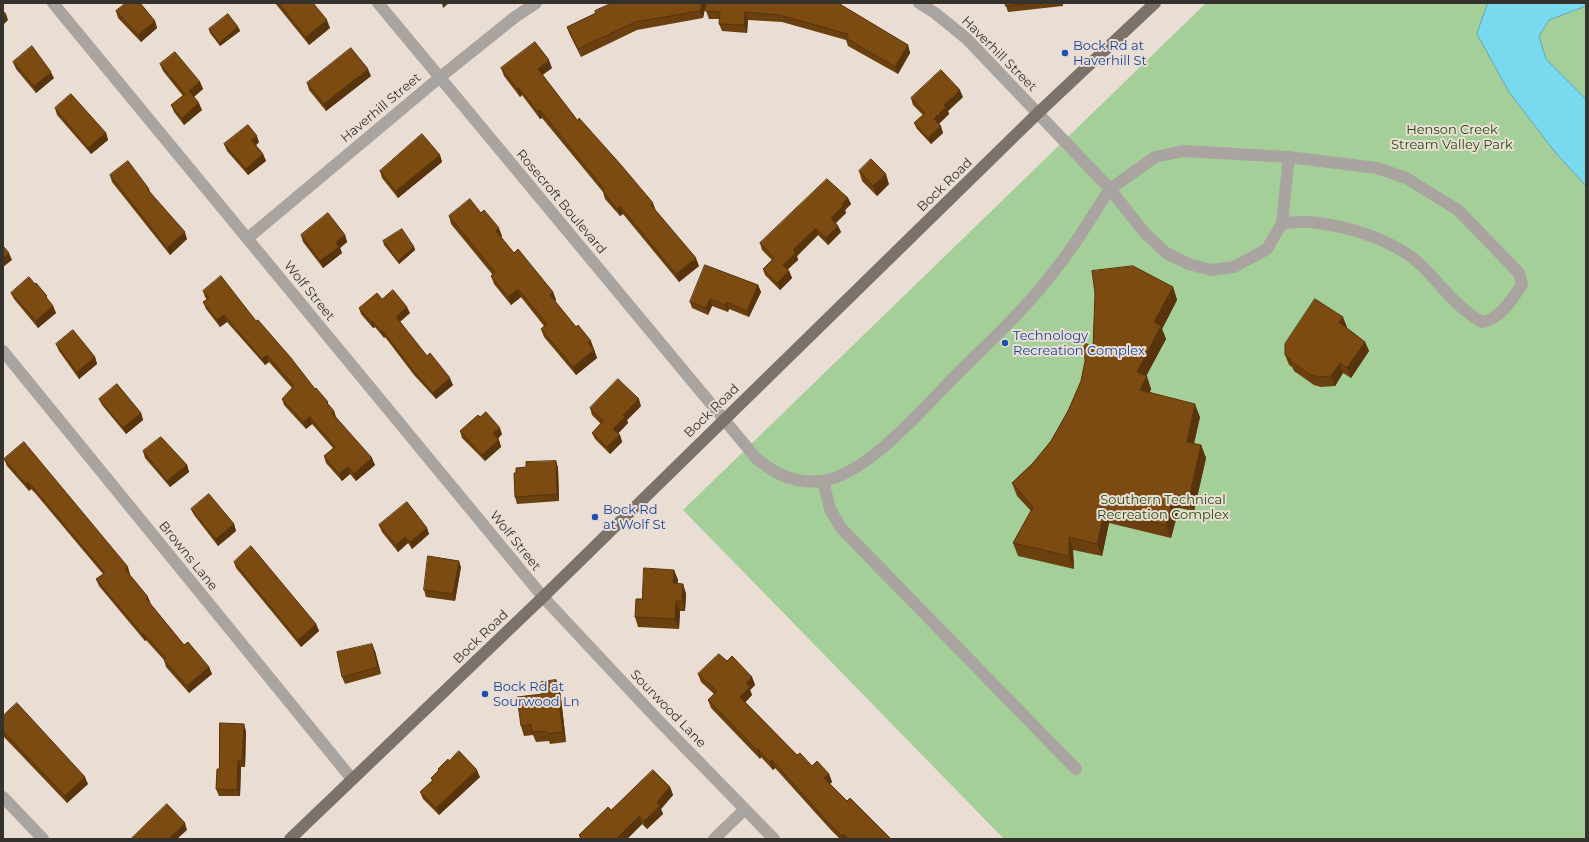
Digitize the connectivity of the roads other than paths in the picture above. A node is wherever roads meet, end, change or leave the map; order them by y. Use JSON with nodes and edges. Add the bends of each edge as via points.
{"nodes":[{"id":1,"x":53,"y":3,"type":"edge"},
{"id":2,"x":378,"y":3,"type":"edge"},
{"id":3,"x":536,"y":3,"type":"edge"},
{"id":4,"x":919,"y":3,"type":"edge"},
{"id":5,"x":1155,"y":3,"type":"edge"},
{"id":6,"x":439,"y":78,"type":"junction"},
{"id":7,"x":1038,"y":113,"type":"junction"},
{"id":8,"x":1289,"y":156,"type":"junction"},
{"id":9,"x":1110,"y":189,"type":"junction"},
{"id":10,"x":1282,"y":223,"type":"junction"},
{"id":11,"x":248,"y":238,"type":"junction"},
{"id":12,"x":4,"y":354,"type":"edge"},
{"id":13,"x":723,"y":419,"type":"junction"},
{"id":14,"x":823,"y":481,"type":"junction"},
{"id":15,"x":543,"y":597,"type":"junction"},
{"id":16,"x":1076,"y":769,"type":"dead end"},
{"id":17,"x":352,"y":779,"type":"junction"},
{"id":18,"x":3,"y":797,"type":"edge"},
{"id":19,"x":745,"y":809,"type":"junction"},
{"id":20,"x":43,"y":839,"type":"edge"},
{"id":21,"x":290,"y":839,"type":"edge"},
{"id":22,"x":714,"y":839,"type":"edge"},
{"id":23,"x":774,"y":839,"type":"edge"}],
"edges":[{"from":1,"to":11,"type":"street","name":"Wolf Street"},
{"from":2,"to":6,"type":"street","name":"Rosecroft Boulevard"},
{"from":3,"to":6,"type":"street","name":"Haverhill Street"},
{"from":4,"to":7,"type":"street","name":"Haverhill Street","via":[[967,39]]},
{"from":5,"to":7,"type":"main road","name":"Bock Road"},
{"from":6,"to":11,"type":"street","name":"Haverhill Street"},
{"from":6,"to":13,"type":"street","name":"Rosecroft Boulevard"},
{"from":7,"to":9,"type":"street","name":"Haverhill Street"},
{"from":7,"to":13,"type":"main road","name":"Bock Road"},
{"from":8,"to":9,"type":"street","via":[[1183,151],[1155,157]]},
{"from":8,"to":10,"type":"street"},
{"from":8,"to":10,"type":"street","via":[[1377,168],[1406,178],[1458,210],[1519,273],[1522,285],[1501,314],[1482,322],[1470,316],[1420,264],[1388,243],[1347,228],[1309,222]]},
{"from":9,"to":10,"type":"street","name":"Haverhill Street","via":[[1144,232],[1166,253],[1189,264],[1211,270],[1234,267],[1267,249]]},
{"from":9,"to":14,"type":"street","name":"Rosecroft Boulevard","via":[[1059,265],[1024,308],[885,446],[858,466]]},
{"from":11,"to":15,"type":"street","name":"Wolf Street"},
{"from":12,"to":17,"type":"street","name":"Browns Lane"},
{"from":13,"to":14,"type":"street","name":"Rosecroft Boulevard","via":[[766,467],[780,476],[799,482]]},
{"from":13,"to":15,"type":"main road","name":"Bock Road"},
{"from":14,"to":16,"type":"street","via":[[830,509],[841,528]]},
{"from":15,"to":17,"type":"main road","name":"Bock Road"},
{"from":15,"to":19,"type":"street","name":"Sourwood Lane"},
{"from":17,"to":21,"type":"main road","name":"Bock Road"},
{"from":18,"to":20,"type":"street"},
{"from":19,"to":22,"type":"street"},
{"from":19,"to":23,"type":"street","name":"Sourwood Lane"}]}
